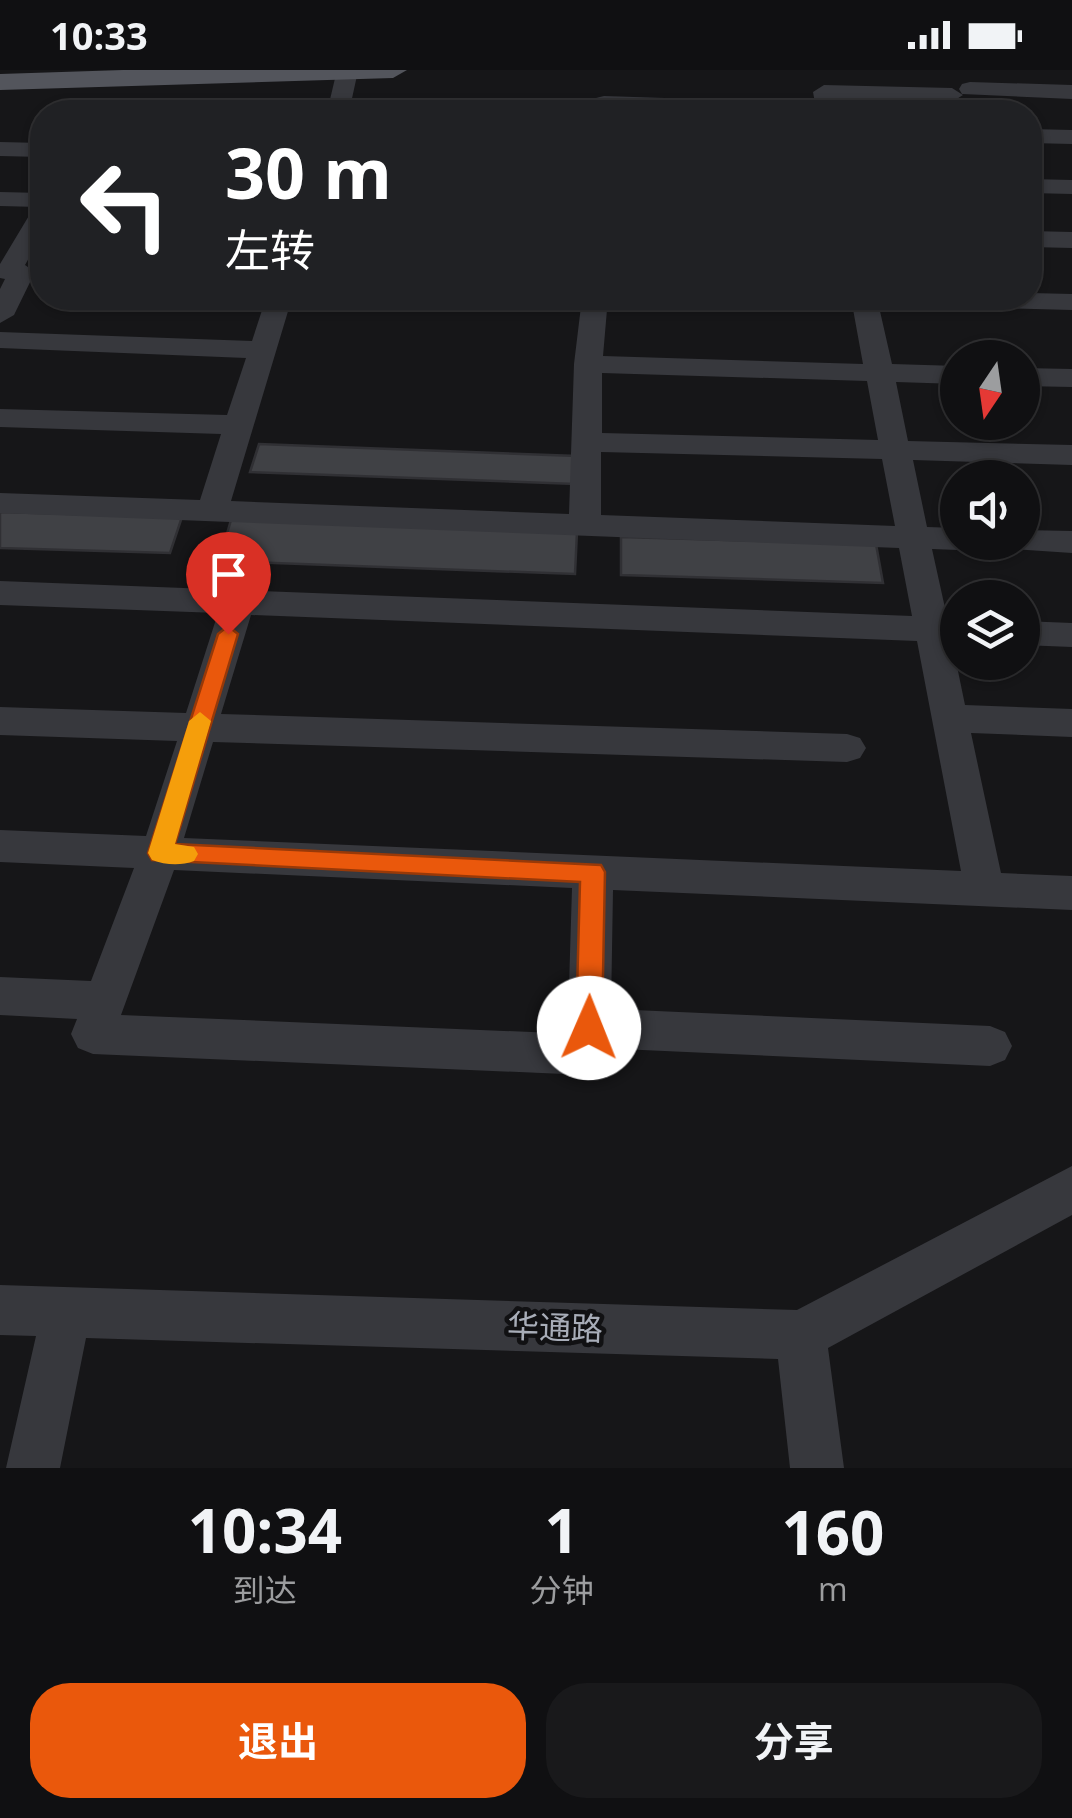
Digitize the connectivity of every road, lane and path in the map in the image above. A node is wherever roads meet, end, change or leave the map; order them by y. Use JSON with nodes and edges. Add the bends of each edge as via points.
{"nodes":[{"id":1,"x":71,"y":70,"type":"edge"},
{"id":2,"x":392,"y":70,"type":"edge"},
{"id":3,"x":0,"y":72,"type":"edge"},
{"id":4,"x":347,"y":72,"type":"edge"},
{"id":5,"x":0,"y":82,"type":"edge"},
{"id":6,"x":1072,"y":92,"type":"edge"},
{"id":7,"x":341,"y":100,"type":"edge"},
{"id":8,"x":826,"y":100,"type":"edge"},
{"id":9,"x":1042,"y":136,"type":"edge"},
{"id":10,"x":1072,"y":137,"type":"edge"},
{"id":11,"x":0,"y":149,"type":"edge"},
{"id":12,"x":30,"y":150,"type":"edge"},
{"id":13,"x":1042,"y":186,"type":"edge"},
{"id":14,"x":1072,"y":187,"type":"edge"},
{"id":15,"x":0,"y":199,"type":"edge"},
{"id":16,"x":30,"y":210,"type":"edge"},
{"id":17,"x":1042,"y":239,"type":"edge"},
{"id":18,"x":1072,"y":240,"type":"edge"},
{"id":19,"x":30,"y":243,"type":"edge"},
{"id":20,"x":18,"y":272,"type":"edge"},
{"id":21,"x":1042,"y":301,"type":"edge"},
{"id":22,"x":1072,"y":302,"type":"edge"},
{"id":23,"x":275,"y":310,"type":"edge"},
{"id":24,"x":594,"y":310,"type":"edge"},
{"id":25,"x":866,"y":310,"type":"edge"},
{"id":26,"x":0,"y":315,"type":"edge"},
{"id":27,"x":0,"y":340,"type":"edge"},
{"id":28,"x":263,"y":350,"type":"junction"},
{"id":29,"x":588,"y":364,"type":"junction"},
{"id":30,"x":879,"y":373,"type":"junction"},
{"id":31,"x":940,"y":375,"type":"edge"},
{"id":32,"x":1040,"y":377,"type":"edge"},
{"id":33,"x":1072,"y":378,"type":"edge"},
{"id":34,"x":0,"y":418,"type":"edge"},
{"id":35,"x":238,"y":425,"type":"junction"},
{"id":36,"x":587,"y":442,"type":"junction"},
{"id":37,"x":895,"y":450,"type":"junction"},
{"id":38,"x":1072,"y":455,"type":"edge"},
{"id":39,"x":0,"y":503,"type":"edge"},
{"id":40,"x":212,"y":511,"type":"junction"},
{"id":41,"x":585,"y":525,"type":"junction"},
{"id":42,"x":913,"y":537,"type":"junction"},
{"id":43,"x":940,"y":538,"type":"edge"},
{"id":44,"x":1040,"y":541,"type":"edge"},
{"id":45,"x":1072,"y":542,"type":"edge"},
{"id":46,"x":0,"y":593,"type":"edge"},
{"id":47,"x":238,"y":602,"type":"junction"},
{"id":48,"x":940,"y":618,"type":"edge"},
{"id":49,"x":940,"y":630,"type":"edge"},
{"id":50,"x":1040,"y":634,"type":"edge"},
{"id":51,"x":1072,"y":635,"type":"edge"},
{"id":52,"x":947,"y":680,"type":"edge"},
{"id":53,"x":950,"y":718,"type":"junction"},
{"id":54,"x":0,"y":721,"type":"edge"},
{"id":55,"x":1072,"y":723,"type":"edge"},
{"id":56,"x":197,"y":728,"type":"junction"},
{"id":57,"x":847,"y":748,"type":"dead end"},
{"id":58,"x":0,"y":846,"type":"edge"},
{"id":59,"x":160,"y":853,"type":"junction"},
{"id":60,"x":593,"y":872,"type":"junction"},
{"id":61,"x":984,"y":889,"type":"junction"},
{"id":62,"x":1072,"y":893,"type":"edge"},
{"id":63,"x":0,"y":996,"type":"edge"},
{"id":64,"x":105,"y":1001,"type":"junction"},
{"id":65,"x":589,"y":1028,"type":"junction"},
{"id":66,"x":990,"y":1046,"type":"dead end"},
{"id":67,"x":1072,"y":1189,"type":"edge"},
{"id":68,"x":0,"y":1310,"type":"edge"},
{"id":69,"x":66,"y":1314,"type":"junction"},
{"id":70,"x":801,"y":1336,"type":"junction"},
{"id":71,"x":32,"y":1468,"type":"edge"},
{"id":72,"x":817,"y":1468,"type":"edge"}],
"edges":[{"from":1,"to":3,"type":"main road"},
{"from":2,"to":4,"type":"main road"},
{"from":4,"to":5,"type":"main road"},
{"from":4,"to":7,"type":"street"},
{"from":6,"to":8,"type":"street","via":[[824,92]]},
{"from":9,"to":10,"type":"street"},
{"from":11,"to":12,"type":"street"},
{"from":13,"to":14,"type":"street"},
{"from":15,"to":16,"type":"street"},
{"from":17,"to":18,"type":"street"},
{"from":19,"to":20,"type":"street"},
{"from":20,"to":26,"type":"street"},
{"from":21,"to":22,"type":"street"},
{"from":23,"to":28,"type":"street"},
{"from":24,"to":29,"type":"street"},
{"from":25,"to":30,"type":"street"},
{"from":27,"to":28,"type":"street"},
{"from":28,"to":35,"type":"street"},
{"from":29,"to":30,"type":"street"},
{"from":29,"to":36,"type":"street"},
{"from":30,"to":31,"type":"street"},
{"from":30,"to":37,"type":"street"},
{"from":32,"to":33,"type":"street"},
{"from":34,"to":35,"type":"street"},
{"from":35,"to":40,"type":"street"},
{"from":36,"to":37,"type":"street"},
{"from":36,"to":41,"type":"street"},
{"from":37,"to":38,"type":"street"},
{"from":37,"to":42,"type":"street"},
{"from":39,"to":40,"type":"street"},
{"from":40,"to":41,"type":"street"},
{"from":41,"to":42,"type":"street"},
{"from":42,"to":43,"type":"street"},
{"from":42,"to":48,"type":"street"},
{"from":44,"to":45,"type":"street"},
{"from":46,"to":47,"type":"street"},
{"from":47,"to":49,"type":"street"},
{"from":47,"to":56,"type":"street"},
{"from":50,"to":51,"type":"street"},
{"from":52,"to":53,"type":"street"},
{"from":53,"to":55,"type":"street"},
{"from":53,"to":61,"type":"street"},
{"from":54,"to":56,"type":"street"},
{"from":56,"to":57,"type":"street"},
{"from":56,"to":59,"type":"street"},
{"from":58,"to":59,"type":"street"},
{"from":59,"to":60,"type":"street"},
{"from":59,"to":64,"type":"street"},
{"from":60,"to":61,"type":"street"},
{"from":60,"to":65,"type":"street"},
{"from":61,"to":62,"type":"street"},
{"from":63,"to":64,"type":"street"},
{"from":64,"to":65,"type":"street","via":[[93,1034],[564,1054]]},
{"from":65,"to":66,"type":"street"},
{"from":67,"to":70,"type":"street"},
{"from":68,"to":69,"type":"street","name":"华通路"},
{"from":69,"to":70,"type":"street","name":"华通路"},
{"from":69,"to":71,"type":"street"},
{"from":70,"to":72,"type":"street"}]}
